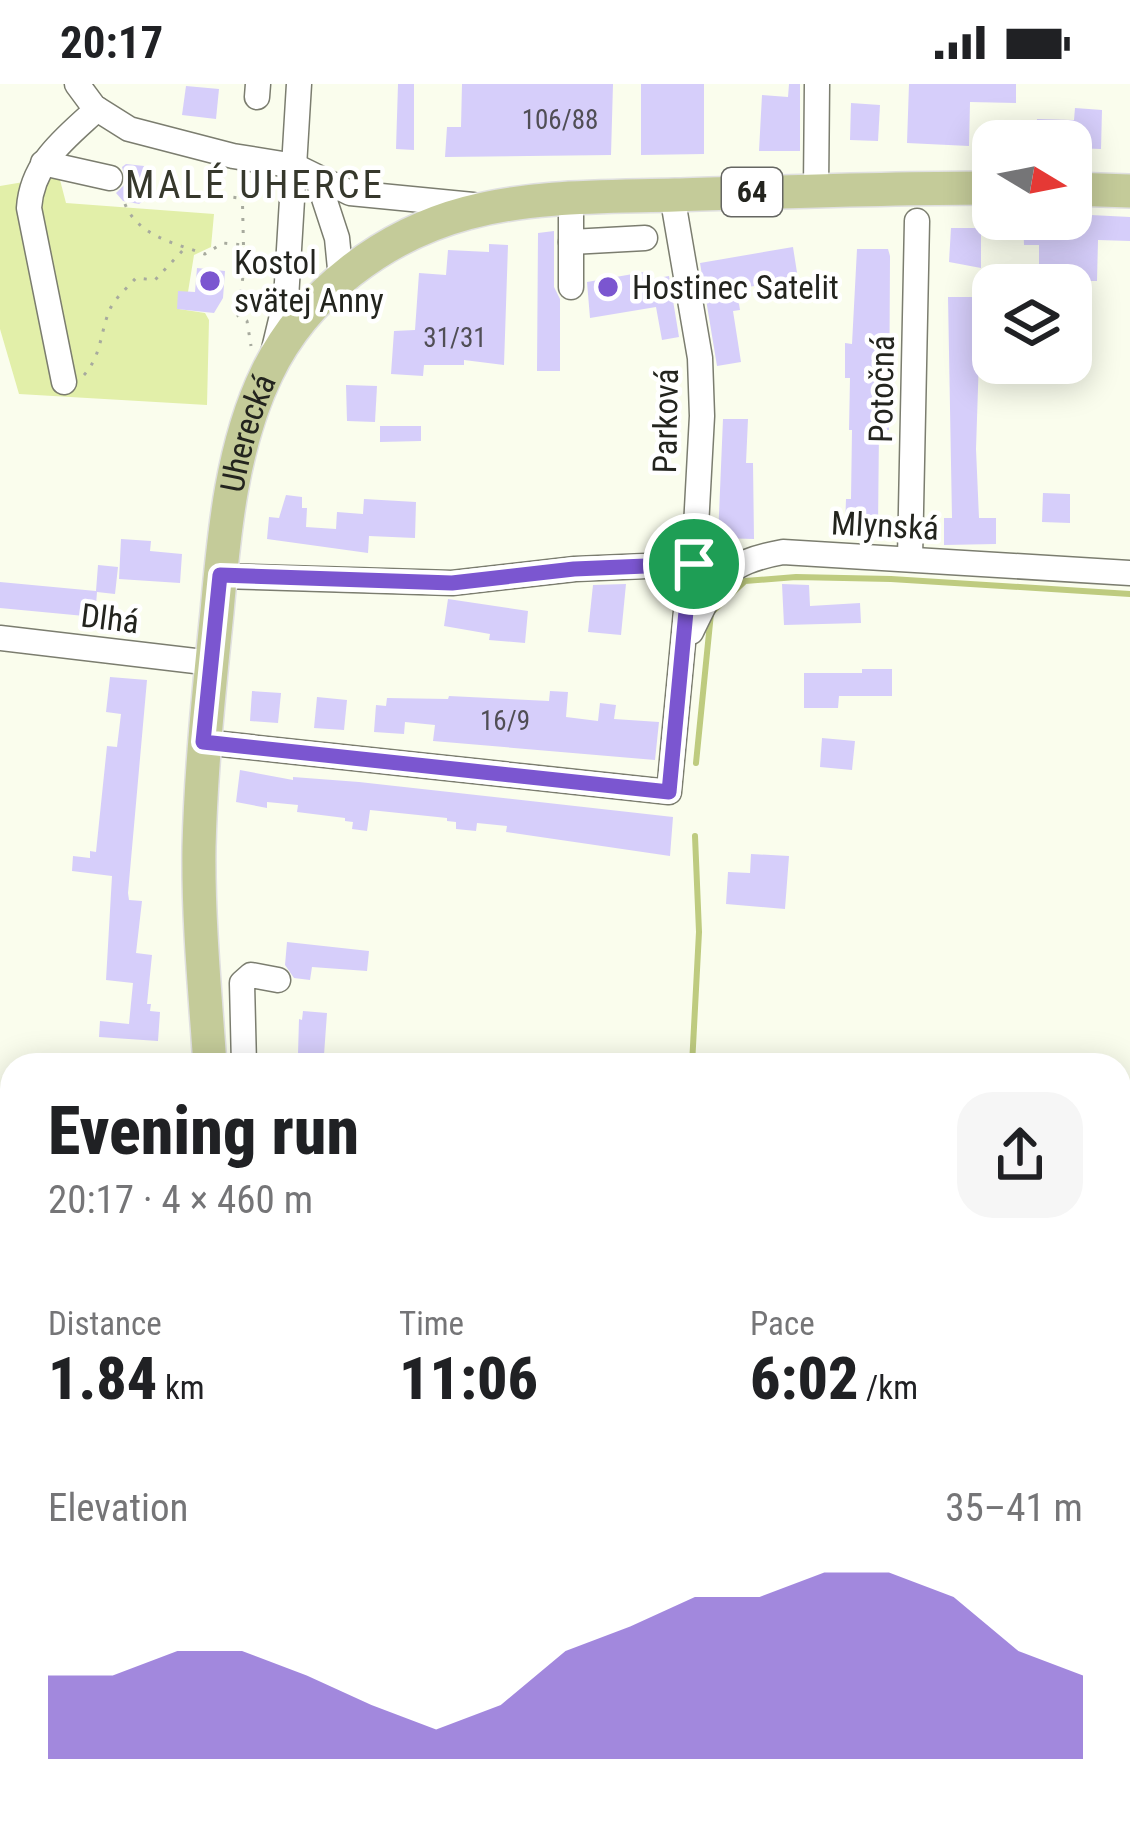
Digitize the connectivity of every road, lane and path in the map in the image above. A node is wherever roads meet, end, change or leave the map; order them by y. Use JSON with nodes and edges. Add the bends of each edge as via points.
{"nodes":[{"id":1,"x":77,"y":84,"type":"edge"},
{"id":2,"x":299,"y":84,"type":"edge"},
{"id":3,"x":817,"y":84,"type":"edge"},
{"id":4,"x":97,"y":109,"type":"junction"},
{"id":5,"x":43,"y":163,"type":"junction"},
{"id":6,"x":295,"y":166,"type":"junction"},
{"id":7,"x":244,"y":170,"type":"dead end"},
{"id":8,"x":110,"y":178,"type":"dead end"},
{"id":9,"x":318,"y":180,"type":"junction"},
{"id":10,"x":162,"y":188,"type":"dead end"},
{"id":11,"x":972,"y":188,"type":"edge"},
{"id":12,"x":816,"y":190,"type":"junction"},
{"id":13,"x":1092,"y":190,"type":"edge"},
{"id":14,"x":1130,"y":191,"type":"edge"},
{"id":15,"x":672,"y":195,"type":"junction"},
{"id":16,"x":241,"y":198,"type":"junction"},
{"id":17,"x":571,"y":198,"type":"junction"},
{"id":18,"x":125,"y":204,"type":"dead end"},
{"id":19,"x":494,"y":206,"type":"junction"},
{"id":20,"x":917,"y":221,"type":"dead end"},
{"id":21,"x":645,"y":238,"type":"dead end"},
{"id":22,"x":571,"y":242,"type":"junction"},
{"id":23,"x":244,"y":245,"type":"junction"},
{"id":24,"x":185,"y":247,"type":"junction"},
{"id":25,"x":290,"y":250,"type":"junction"},
{"id":26,"x":334,"y":287,"type":"junction"},
{"id":27,"x":571,"y":287,"type":"dead end"},
{"id":28,"x":260,"y":363,"type":"junction"},
{"id":29,"x":64,"y":382,"type":"joint"},
{"id":30,"x":910,"y":558,"type":"junction"},
{"id":31,"x":694,"y":564,"type":"junction"},
{"id":32,"x":1130,"y":573,"type":"edge"},
{"id":33,"x":220,"y":575,"type":"junction"},
{"id":34,"x":0,"y":638,"type":"edge"},
{"id":35,"x":684,"y":645,"type":"junction"},
{"id":36,"x":212,"y":663,"type":"junction"},
{"id":37,"x":203,"y":742,"type":"junction"},
{"id":38,"x":278,"y":980,"type":"dead end"},
{"id":39,"x":209,"y":1053,"type":"edge"},
{"id":40,"x":244,"y":1053,"type":"edge"}],
"edges":[{"from":1,"to":4,"type":"street"},
{"from":2,"to":6,"type":"street"},
{"from":3,"to":12,"type":"street"},
{"from":4,"to":5,"type":"street"},
{"from":4,"to":6,"type":"street","via":[[129,129]]},
{"from":5,"to":8,"type":"street"},
{"from":5,"to":29,"type":"street","via":[[28,208]]},
{"from":6,"to":9,"type":"street"},
{"from":6,"to":25,"type":"street"},
{"from":7,"to":16,"type":"path"},
{"from":9,"to":19,"type":"street","via":[[381,198]]},
{"from":9,"to":26,"type":"street","via":[[337,238]]},
{"from":10,"to":16,"type":"path"},
{"from":11,"to":12,"type":"main road","name":"Uherecká","number":"64"},
{"from":12,"to":15,"type":"main road","name":"Uherecká","number":"64"},
{"from":13,"to":14,"type":"main road"},
{"from":15,"to":17,"type":"main road","name":"Uherecká","number":"64"},
{"from":15,"to":31,"type":"street","name":"Parková","via":[[700,358]]},
{"from":16,"to":23,"type":"path"},
{"from":17,"to":19,"type":"main road","name":"Uherecká","number":"64"},
{"from":17,"to":22,"type":"street"},
{"from":18,"to":24,"type":"path","via":[[151,235]]},
{"from":19,"to":26,"type":"main road","name":"Uherecká","number":"64","via":[[392,243]]},
{"from":20,"to":30,"type":"street","name":"Potočná"},
{"from":21,"to":22,"type":"street"},
{"from":22,"to":27,"type":"street"},
{"from":23,"to":24,"type":"path","via":[[223,243],[206,254]]},
{"from":23,"to":28,"type":"path","via":[[238,316],[247,321]]},
{"from":24,"to":29,"type":"path","via":[[169,269],[154,280],[136,278],[112,304],[94,364],[76,383]]},
{"from":25,"to":26,"type":"street","via":[[303,271]]},
{"from":25,"to":28,"type":"street","via":[[286,298]]},
{"from":26,"to":28,"type":"main road","name":"Uherecká","number":"64"},
{"from":28,"to":33,"type":"main road","name":"Uherecká","number":"64"},
{"from":30,"to":32,"type":"street","name":"Mlynská"},
{"from":30,"to":35,"type":"street","name":"Mlynská","via":[[754,558],[716,581]]},
{"from":31,"to":33,"type":"street","via":[[452,583]]},
{"from":31,"to":35,"type":"street","name":"Parková"},
{"from":33,"to":36,"type":"main road","name":"Uherecká","number":"64"},
{"from":34,"to":36,"type":"street","name":"Dlhá"},
{"from":35,"to":37,"type":"street","name":"Parková","via":[[669,792]]},
{"from":36,"to":37,"type":"main road","name":"Uherecká","number":"64"},
{"from":37,"to":39,"type":"main road","name":"Uherecká","number":"64","via":[[199,853]]},
{"from":38,"to":40,"type":"street","via":[[251,975],[242,983]]}]}
